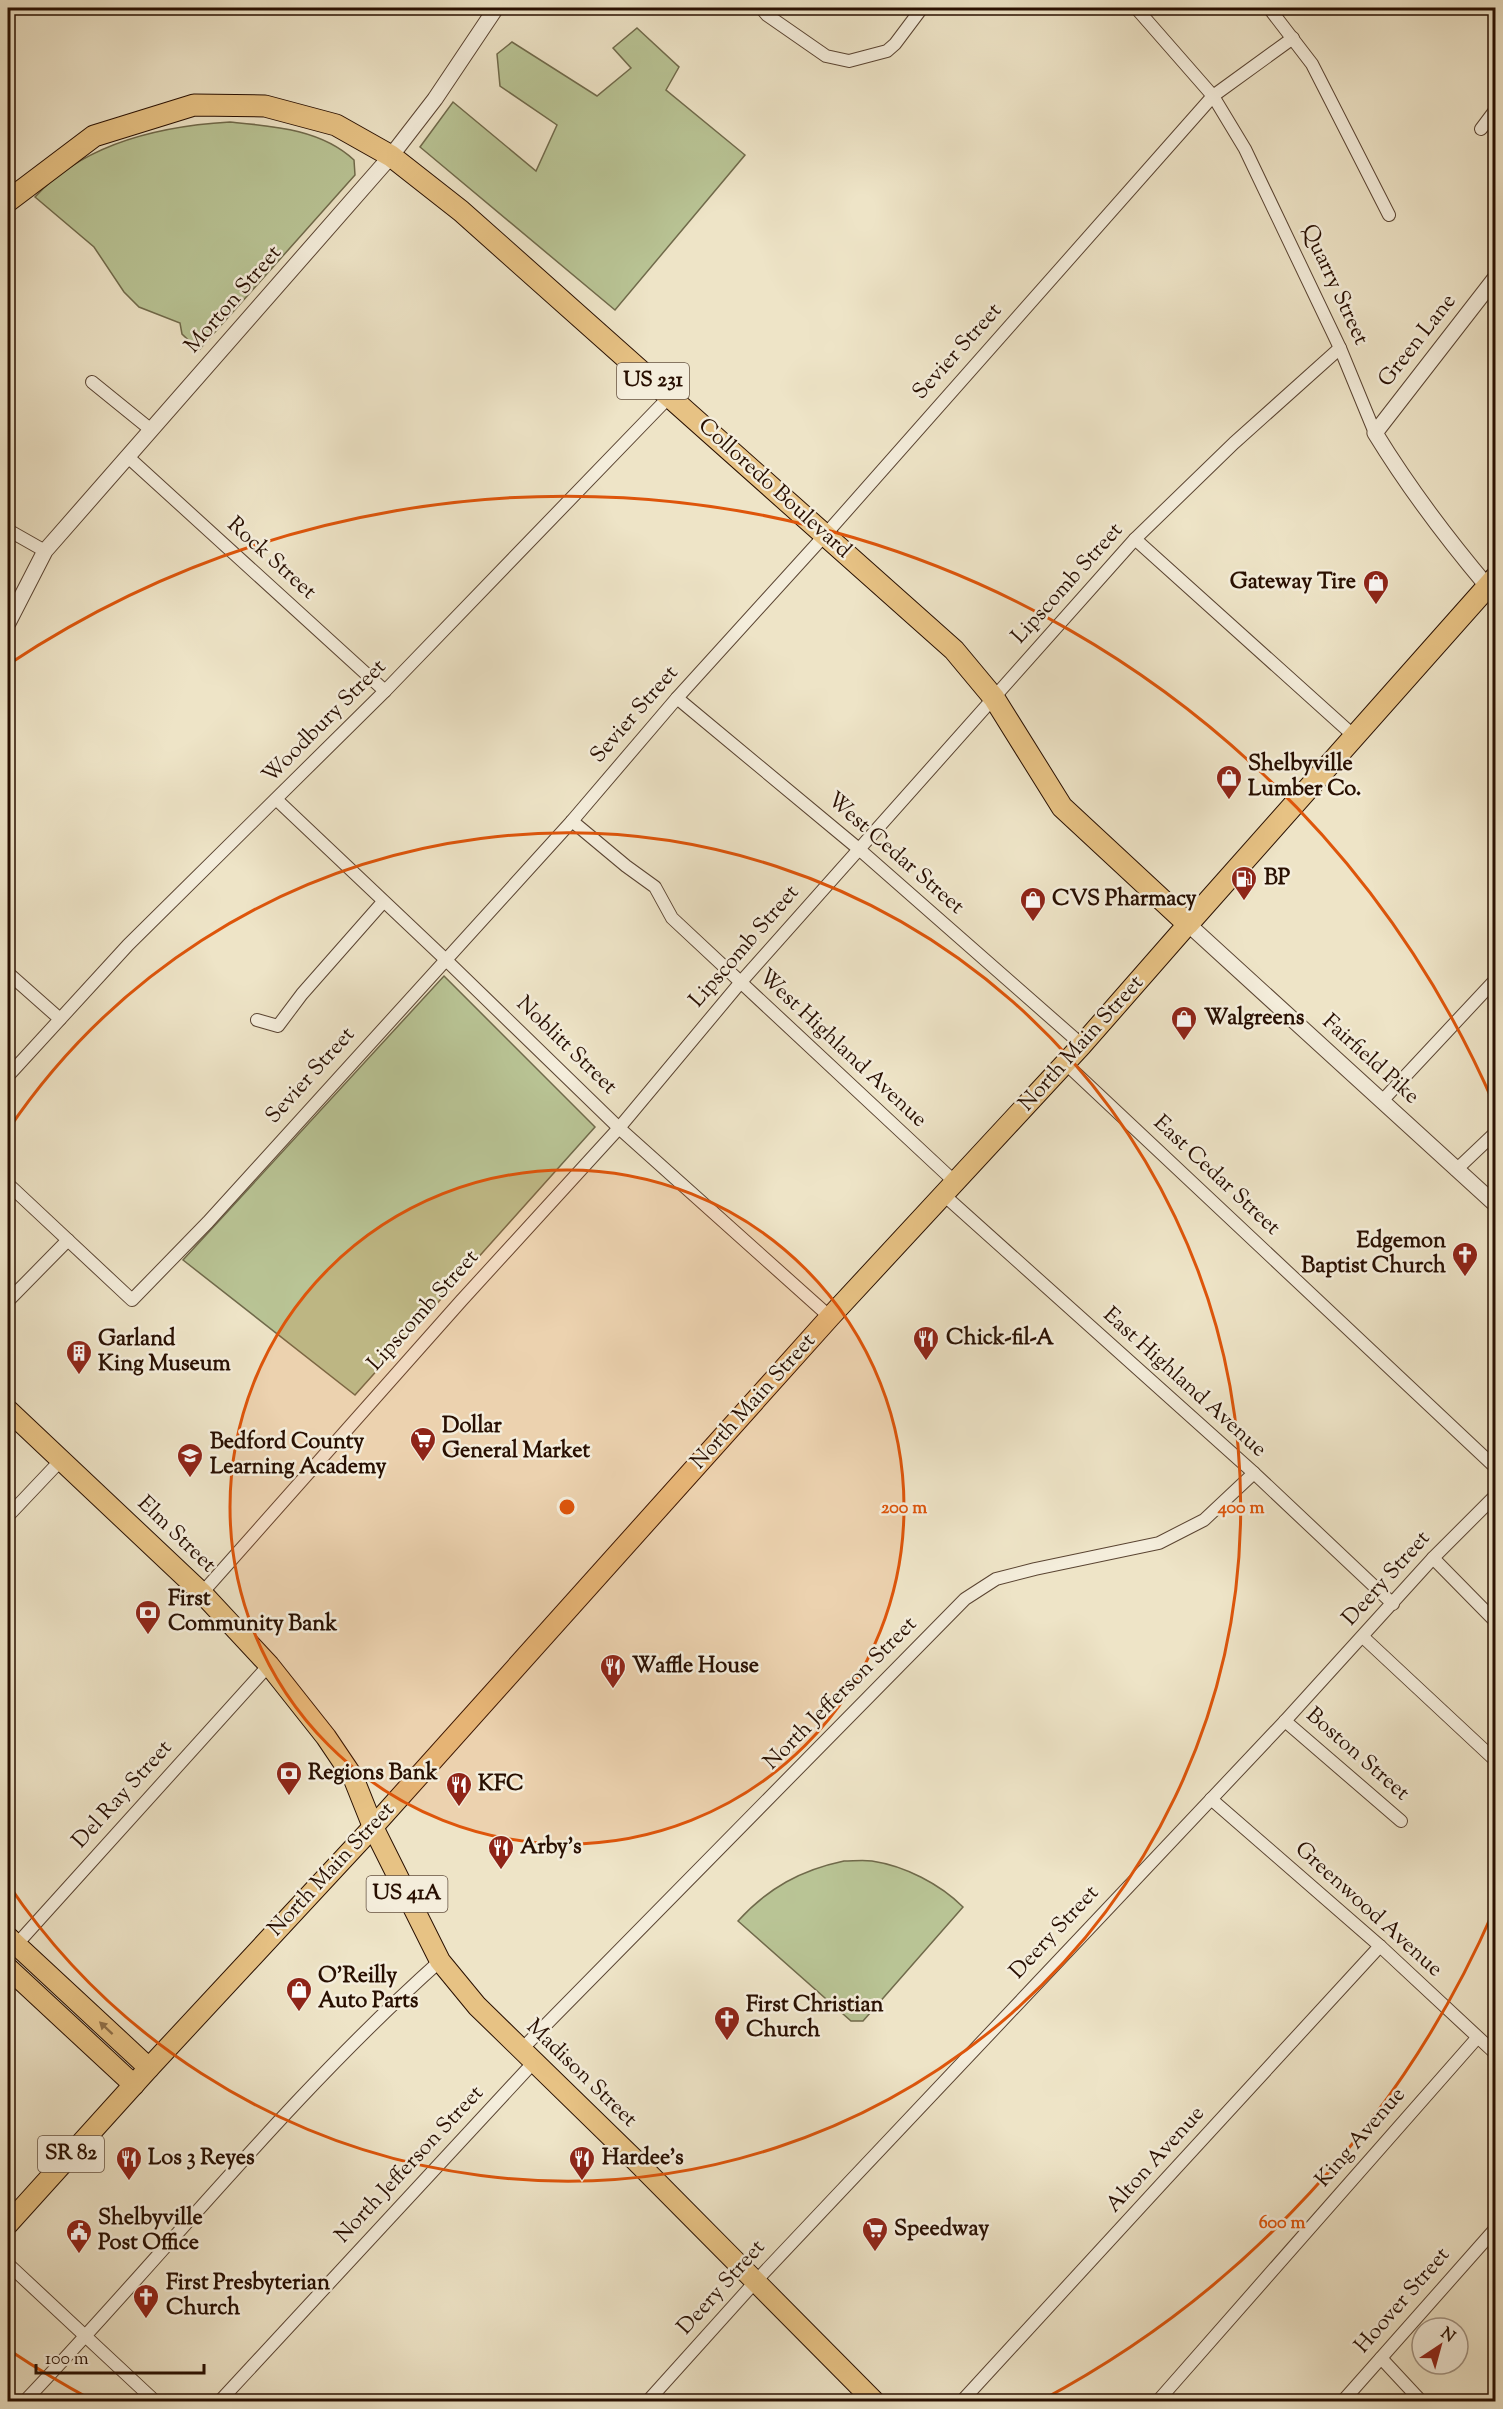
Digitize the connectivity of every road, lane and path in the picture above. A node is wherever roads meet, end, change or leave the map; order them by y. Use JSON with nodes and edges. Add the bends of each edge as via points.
{"nodes":[{"id":1,"x":496,"y":8,"type":"edge"},
{"id":2,"x":761,"y":8,"type":"edge"},
{"id":3,"x":922,"y":8,"type":"edge"},
{"id":4,"x":1136,"y":8,"type":"edge"},
{"id":5,"x":1269,"y":8,"type":"edge"},
{"id":6,"x":1293,"y":38,"type":"junction"},
{"id":7,"x":1213,"y":96,"type":"junction"},
{"id":8,"x":1496,"y":110,"type":"edge"},
{"id":9,"x":1481,"y":129,"type":"dead end"},
{"id":10,"x":391,"y":156,"type":"junction"},
{"id":11,"x":8,"y":201,"type":"edge"},
{"id":12,"x":1389,"y":215,"type":"dead end"},
{"id":13,"x":1496,"y":277,"type":"edge"},
{"id":14,"x":1340,"y":348,"type":"junction"},
{"id":15,"x":92,"y":382,"type":"dead end"},
{"id":16,"x":670,"y":396,"type":"junction"},
{"id":17,"x":150,"y":429,"type":"junction"},
{"id":18,"x":1376,"y":433,"type":"junction"},
{"id":19,"x":128,"y":457,"type":"junction"},
{"id":20,"x":8,"y":530,"type":"edge"},
{"id":21,"x":825,"y":535,"type":"junction"},
{"id":22,"x":1136,"y":539,"type":"junction"},
{"id":23,"x":45,"y":551,"type":"junction"},
{"id":24,"x":1491,"y":581,"type":"edge"},
{"id":25,"x":8,"y":623,"type":"edge"},
{"id":26,"x":385,"y":691,"type":"junction"},
{"id":27,"x":677,"y":698,"type":"junction"},
{"id":28,"x":994,"y":698,"type":"junction"},
{"id":29,"x":1354,"y":736,"type":"junction"},
{"id":30,"x":277,"y":800,"type":"junction"},
{"id":31,"x":572,"y":821,"type":"junction"},
{"id":32,"x":860,"y":850,"type":"junction"},
{"id":33,"x":383,"y":902,"type":"junction"},
{"id":34,"x":1188,"y":924,"type":"junction"},
{"id":35,"x":445,"y":959,"type":"junction"},
{"id":36,"x":8,"y":974,"type":"edge"},
{"id":37,"x":1496,"y":979,"type":"edge"},
{"id":38,"x":740,"y":983,"type":"junction"},
{"id":39,"x":60,"y":1019,"type":"junction"},
{"id":40,"x":257,"y":1020,"type":"dead end"},
{"id":41,"x":1082,"y":1045,"type":"junction"},
{"id":42,"x":1065,"y":1063,"type":"junction"},
{"id":43,"x":8,"y":1076,"type":"edge"},
{"id":44,"x":1382,"y":1101,"type":"junction"},
{"id":45,"x":619,"y":1128,"type":"junction"},
{"id":46,"x":1496,"y":1132,"type":"edge"},
{"id":47,"x":1456,"y":1170,"type":"junction"},
{"id":48,"x":8,"y":1184,"type":"edge"},
{"id":49,"x":950,"y":1189,"type":"junction"},
{"id":50,"x":1496,"y":1205,"type":"edge"},
{"id":51,"x":68,"y":1240,"type":"junction"},
{"id":52,"x":8,"y":1301,"type":"edge"},
{"id":53,"x":830,"y":1317,"type":"junction"},
{"id":54,"x":8,"y":1410,"type":"edge"},
{"id":55,"x":62,"y":1459,"type":"junction"},
{"id":56,"x":1496,"y":1468,"type":"edge"},
{"id":57,"x":1254,"y":1473,"type":"junction"},
{"id":58,"x":1496,"y":1495,"type":"edge"},
{"id":59,"x":8,"y":1516,"type":"edge"},
{"id":60,"x":1433,"y":1558,"type":"junction"},
{"id":61,"x":202,"y":1593,"type":"junction"},
{"id":62,"x":1393,"y":1604,"type":"junction"},
{"id":63,"x":1496,"y":1622,"type":"edge"},
{"id":64,"x":1363,"y":1636,"type":"junction"},
{"id":65,"x":269,"y":1665,"type":"junction"},
{"id":66,"x":1285,"y":1721,"type":"junction"},
{"id":67,"x":1496,"y":1761,"type":"edge"},
{"id":68,"x":1211,"y":1798,"type":"junction"},
{"id":69,"x":1401,"y":1821,"type":"dead end"},
{"id":70,"x":373,"y":1827,"type":"junction"},
{"id":71,"x":10,"y":1945,"type":"edge"},
{"id":72,"x":1380,"y":1946,"type":"junction"},
{"id":73,"x":440,"y":1961,"type":"junction"},
{"id":74,"x":8,"y":1968,"type":"edge"},
{"id":75,"x":1477,"y":2038,"type":"junction"},
{"id":76,"x":1496,"y":2054,"type":"edge"},
{"id":77,"x":528,"y":2056,"type":"junction"},
{"id":78,"x":149,"y":2068,"type":"junction"},
{"id":79,"x":134,"y":2085,"type":"junction"},
{"id":80,"x":8,"y":2224,"type":"edge"},
{"id":81,"x":1496,"y":2228,"type":"edge"},
{"id":82,"x":8,"y":2264,"type":"edge"},
{"id":83,"x":755,"y":2282,"type":"junction"},
{"id":84,"x":85,"y":2338,"type":"junction"},
{"id":85,"x":1381,"y":2358,"type":"junction"},
{"id":86,"x":24,"y":2402,"type":"edge"},
{"id":87,"x":156,"y":2402,"type":"edge"},
{"id":88,"x":219,"y":2402,"type":"edge"},
{"id":89,"x":647,"y":2402,"type":"edge"},
{"id":90,"x":875,"y":2402,"type":"edge"},
{"id":91,"x":961,"y":2402,"type":"edge"},
{"id":92,"x":1157,"y":2402,"type":"edge"},
{"id":93,"x":1342,"y":2402,"type":"edge"},
{"id":94,"x":1422,"y":2402,"type":"edge"}],
"edges":[{"from":1,"to":10,"type":"street","name":"Morton Street"},
{"from":2,"to":3,"type":"street","via":[[826,57],[849,61],[887,51]]},
{"from":4,"to":7,"type":"street","name":"Quarry Street"},
{"from":5,"to":6,"type":"street"},
{"from":6,"to":7,"type":"street","name":"Sevier Street"},
{"from":6,"to":12,"type":"street","via":[[1312,64]]},
{"from":7,"to":14,"type":"street","name":"Quarry Street","via":[[1245,149]]},
{"from":7,"to":21,"type":"street","name":"Sevier Street"},
{"from":8,"to":9,"type":"street"},
{"from":10,"to":11,"type":"highway","name":"Colloredo Boulevard","number":"US 231","via":[[336,125],[266,106],[194,105],[93,136]]},
{"from":10,"to":16,"type":"highway","name":"Colloredo Boulevard","number":"US 231","via":[[461,211]]},
{"from":10,"to":17,"type":"street","name":"Morton Street"},
{"from":13,"to":18,"type":"street","name":"Green Lane"},
{"from":14,"to":18,"type":"street","name":"Quarry Street"},
{"from":14,"to":22,"type":"street","name":"Lipscomb Street","via":[[1234,443]]},
{"from":15,"to":17,"type":"street"},
{"from":16,"to":21,"type":"highway","name":"Colloredo Boulevard","number":"US 231"},
{"from":16,"to":26,"type":"street","name":"Woodbury Street"},
{"from":17,"to":19,"type":"street","name":"Morton Street"},
{"from":18,"to":24,"type":"street","name":"Quarry Street","via":[[1437,527]]},
{"from":19,"to":23,"type":"street","name":"Morton Street"},
{"from":19,"to":26,"type":"street","name":"Rock Street"},
{"from":20,"to":23,"type":"street"},
{"from":21,"to":27,"type":"street","name":"Sevier Street"},
{"from":21,"to":28,"type":"highway","name":"Colloredo Boulevard","number":"US 231","via":[[954,650]]},
{"from":22,"to":28,"type":"street","name":"Lipscomb Street"},
{"from":22,"to":29,"type":"street"},
{"from":23,"to":25,"type":"street","name":"Morton Street"},
{"from":24,"to":29,"type":"highway","name":"North Main Street"},
{"from":26,"to":30,"type":"street","name":"Woodbury Street"},
{"from":27,"to":31,"type":"street","name":"Sevier Street"},
{"from":27,"to":32,"type":"street","name":"West Cedar Street"},
{"from":28,"to":32,"type":"street","name":"Lipscomb Street"},
{"from":28,"to":34,"type":"highway","name":"Colloredo Boulevard","number":"US 231","via":[[1062,807]]},
{"from":29,"to":34,"type":"highway","name":"North Main Street"},
{"from":30,"to":33,"type":"street","name":"Noblitt Street"},
{"from":30,"to":39,"type":"street","name":"Woodbury Street","via":[[128,945]]},
{"from":31,"to":35,"type":"street","name":"Sevier Street"},
{"from":31,"to":38,"type":"street","name":"West Highland Avenue","via":[[655,888],[672,918]]},
{"from":32,"to":38,"type":"street","name":"Lipscomb Street"},
{"from":32,"to":41,"type":"street","name":"West Cedar Street"},
{"from":33,"to":35,"type":"street","name":"Noblitt Street"},
{"from":33,"to":40,"type":"street","via":[[278,1026]]},
{"from":34,"to":41,"type":"main road","name":"North Main Street"},
{"from":34,"to":44,"type":"street","name":"Fairfield Pike"},
{"from":35,"to":45,"type":"street","name":"Noblitt Street"},
{"from":35,"to":51,"type":"street","name":"Sevier Street","via":[[208,1222],[132,1300]]},
{"from":36,"to":39,"type":"street"},
{"from":37,"to":44,"type":"street"},
{"from":38,"to":45,"type":"street","name":"Lipscomb Street"},
{"from":38,"to":49,"type":"street","name":"West Highland Avenue"},
{"from":39,"to":43,"type":"street","name":"Woodbury Street"},
{"from":41,"to":42,"type":"main road","name":"North Main Street"},
{"from":42,"to":49,"type":"main road","name":"North Main Street"},
{"from":42,"to":56,"type":"street","name":"East Cedar Street"},
{"from":44,"to":47,"type":"street","name":"Fairfield Pike"},
{"from":45,"to":53,"type":"street","name":"Noblitt Street"},
{"from":45,"to":61,"type":"street","name":"Lipscomb Street"},
{"from":46,"to":47,"type":"street"},
{"from":47,"to":50,"type":"street","name":"Fairfield Pike"},
{"from":48,"to":51,"type":"street"},
{"from":49,"to":53,"type":"main road","name":"North Main Street"},
{"from":49,"to":57,"type":"street","name":"East Highland Avenue"},
{"from":51,"to":52,"type":"street"},
{"from":53,"to":70,"type":"main road","name":"North Main Street"},
{"from":54,"to":55,"type":"main road","name":"Elm Street","number":"US 41A"},
{"from":55,"to":59,"type":"street"},
{"from":55,"to":61,"type":"main road","name":"Elm Street","number":"US 41A"},
{"from":57,"to":62,"type":"street","name":"East Highland Avenue"},
{"from":57,"to":77,"type":"street","name":"North Jefferson Street","via":[[1204,1520],[1159,1543],[996,1579],[965,1599]]},
{"from":58,"to":60,"type":"street","name":"Deery Street"},
{"from":60,"to":62,"type":"street","name":"Deery Street"},
{"from":60,"to":63,"type":"street"},
{"from":61,"to":65,"type":"main road","name":"Elm Street","number":"US 41A"},
{"from":62,"to":64,"type":"street","name":"Deery Street"},
{"from":64,"to":66,"type":"street","name":"Deery Street"},
{"from":64,"to":67,"type":"street"},
{"from":65,"to":70,"type":"main road","name":"Elm Street","number":"US 41A","via":[[327,1737],[353,1777]]},
{"from":65,"to":71,"type":"street","name":"Del Ray Street"},
{"from":66,"to":68,"type":"street","name":"Deery Street"},
{"from":66,"to":69,"type":"street","name":"Boston Street"},
{"from":68,"to":72,"type":"street","name":"Greenwood Avenue"},
{"from":68,"to":83,"type":"street","name":"Deery Street"},
{"from":70,"to":73,"type":"main road","name":"Madison Street","number":"US 41A"},
{"from":70,"to":78,"type":"main road","name":"North Main Street"},
{"from":78,"to":71,"type":"main road","one_way":true},
{"from":72,"to":75,"type":"street","name":"Greenwood Avenue"},
{"from":72,"to":91,"type":"street","name":"Alton Avenue"},
{"from":73,"to":77,"type":"main road","name":"Madison Street","number":"US 41A","via":[[477,2006]]},
{"from":73,"to":84,"type":"street","via":[[334,2061]]},
{"from":74,"to":79,"type":"main road"},
{"from":75,"to":76,"type":"street","name":"Greenwood Avenue"},
{"from":75,"to":92,"type":"street","name":"King Avenue"},
{"from":77,"to":83,"type":"main road","name":"Madison Street","number":"US 41A"},
{"from":77,"to":88,"type":"street","name":"North Jefferson Street"},
{"from":78,"to":79,"type":"main road","name":"North Main Street","number":"SR 82"},
{"from":79,"to":80,"type":"main road","name":"North Main Street","number":"SR 82"},
{"from":81,"to":85,"type":"street","name":"Hoover Street"},
{"from":82,"to":84,"type":"street"},
{"from":83,"to":89,"type":"street","name":"Deery Street"},
{"from":83,"to":90,"type":"main road","name":"Madison Street","number":"US 41A"},
{"from":84,"to":86,"type":"street"},
{"from":84,"to":87,"type":"street"},
{"from":85,"to":93,"type":"street","name":"Hoover Street"},
{"from":85,"to":94,"type":"street"}]}
